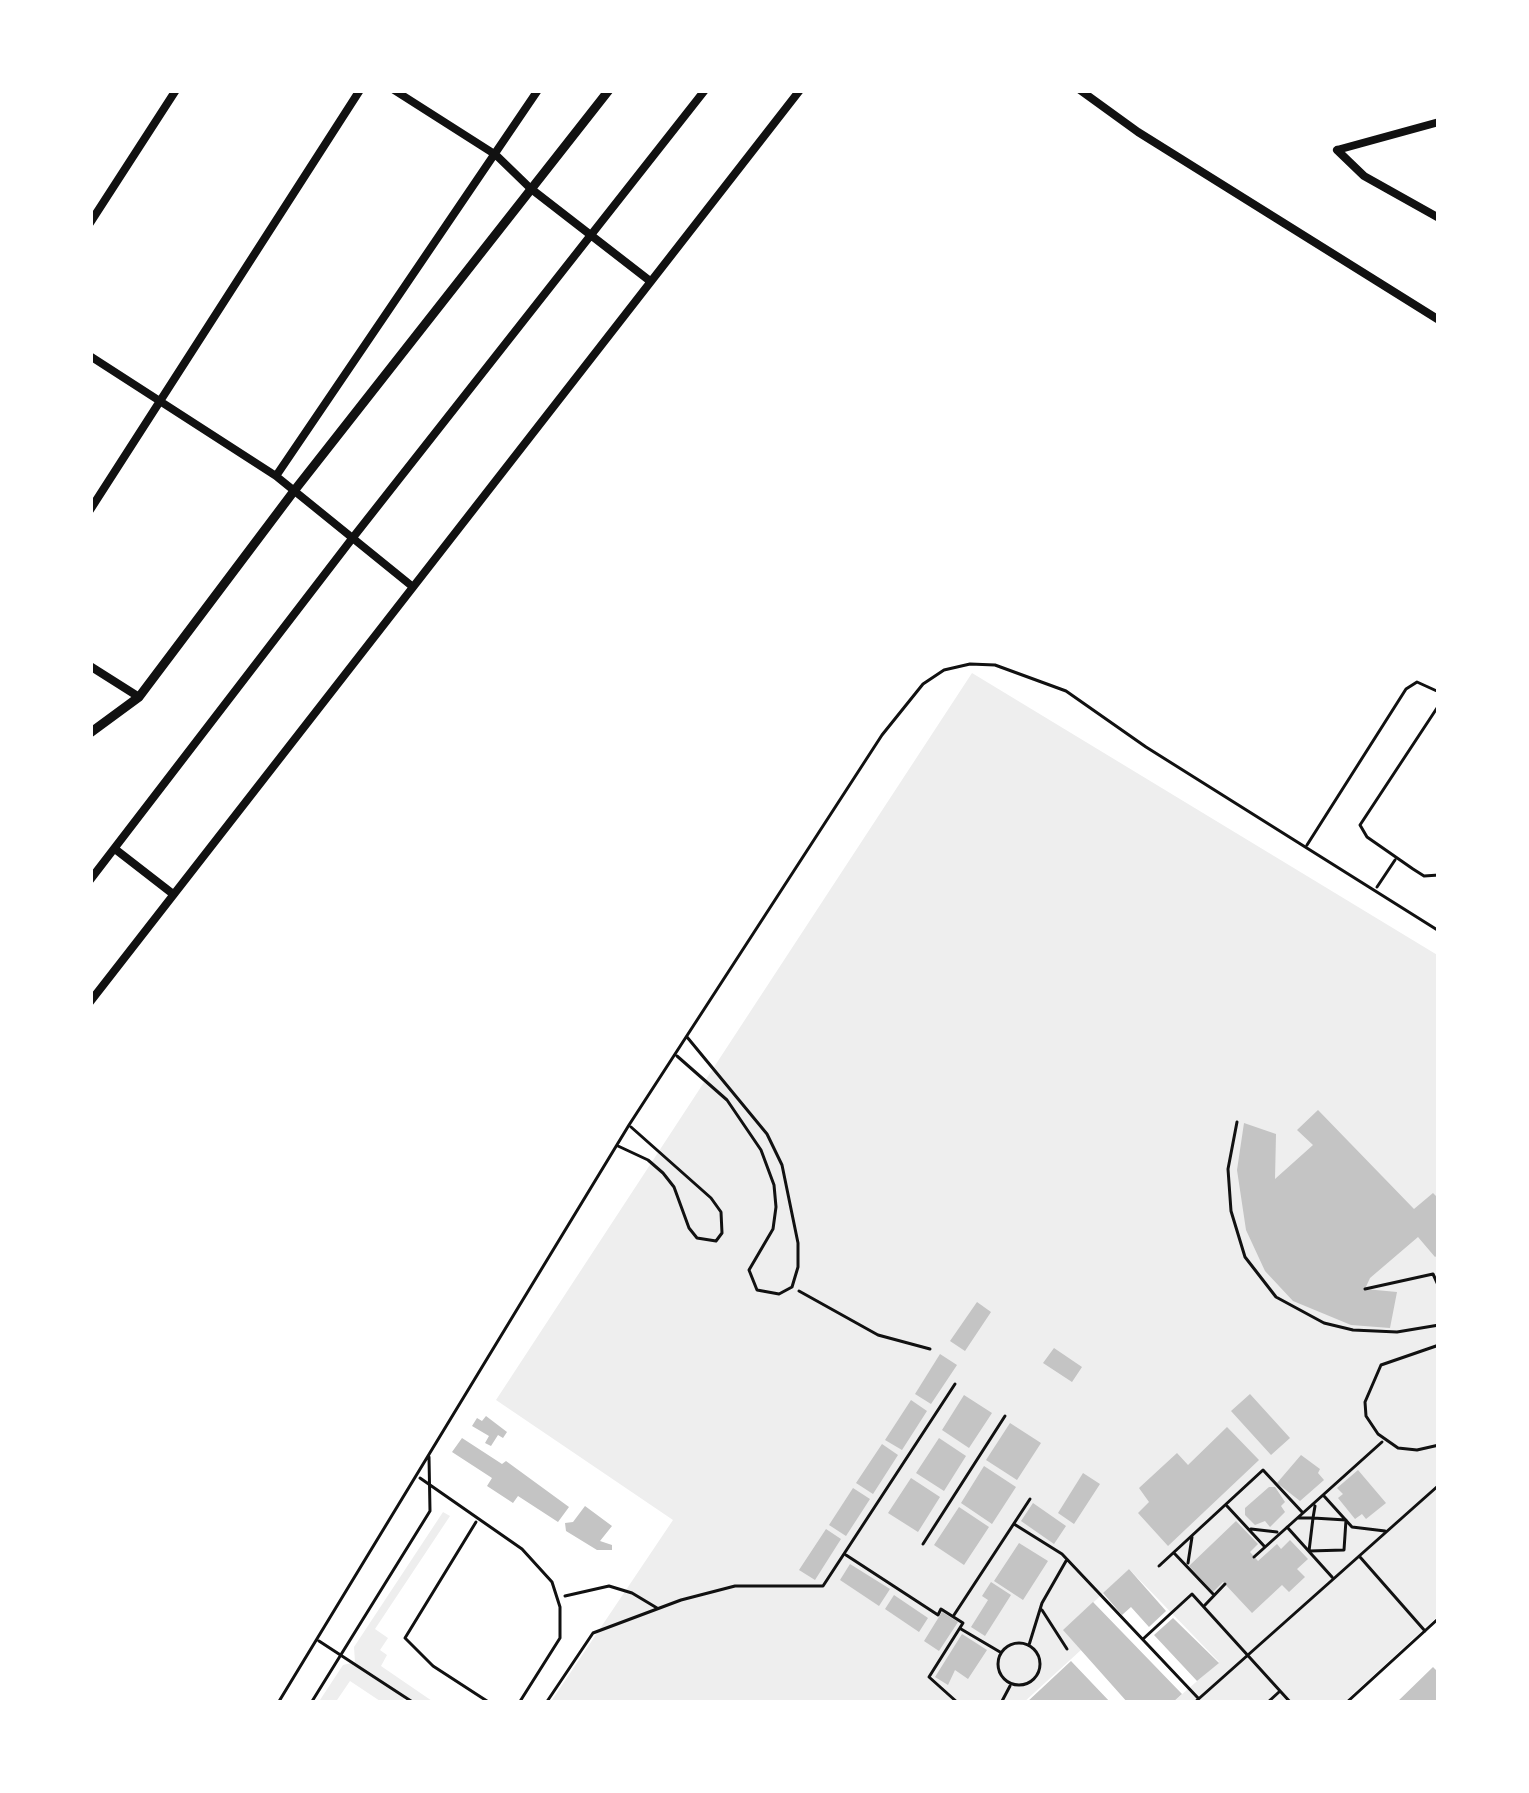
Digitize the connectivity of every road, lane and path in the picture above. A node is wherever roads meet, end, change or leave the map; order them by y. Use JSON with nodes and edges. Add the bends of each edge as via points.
{"nodes":[{"id":1,"x":176,"y":90,"type":"edge"},
{"id":2,"x":360,"y":90,"type":"edge"},
{"id":3,"x":394,"y":90,"type":"edge"},
{"id":4,"x":538,"y":90,"type":"edge"},
{"id":5,"x":609,"y":90,"type":"edge"},
{"id":6,"x":705,"y":90,"type":"edge"},
{"id":7,"x":800,"y":90,"type":"edge"},
{"id":8,"x":1080,"y":90,"type":"edge"},
{"id":9,"x":1439,"y":122,"type":"edge"},
{"id":10,"x":496,"y":155,"type":"junction"},
{"id":11,"x":530,"y":188,"type":"junction"},
{"id":12,"x":1439,"y":218,"type":"edge"},
{"id":13,"x":90,"y":223,"type":"edge"},
{"id":14,"x":591,"y":235,"type":"junction"},
{"id":15,"x":650,"y":281,"type":"junction"},
{"id":16,"x":1439,"y":320,"type":"edge"},
{"id":17,"x":90,"y":356,"type":"edge"},
{"id":18,"x":160,"y":401,"type":"junction"},
{"id":19,"x":276,"y":476,"type":"junction"},
{"id":20,"x":294,"y":491,"type":"junction"},
{"id":21,"x":90,"y":509,"type":"edge"},
{"id":22,"x":351,"y":540,"type":"junction"},
{"id":23,"x":413,"y":587,"type":"junction"},
{"id":24,"x":90,"y":666,"type":"edge"},
{"id":25,"x":1439,"y":692,"type":"edge"},
{"id":26,"x":139,"y":697,"type":"junction"},
{"id":27,"x":1439,"y":705,"type":"edge"},
{"id":28,"x":90,"y":733,"type":"edge"},
{"id":29,"x":1306,"y":846,"type":"junction"},
{"id":30,"x":115,"y":849,"type":"junction"},
{"id":31,"x":1396,"y":858,"type":"junction"},
{"id":32,"x":1439,"y":875,"type":"edge"},
{"id":33,"x":90,"y":880,"type":"edge"},
{"id":34,"x":1376,"y":889,"type":"junction"},
{"id":35,"x":173,"y":894,"type":"junction"},
{"id":36,"x":1439,"y":931,"type":"edge"},
{"id":37,"x":90,"y":1002,"type":"edge"},
{"id":38,"x":687,"y":1037,"type":"junction"},
{"id":39,"x":676,"y":1055,"type":"junction"},
{"id":40,"x":1237,"y":1122,"type":"dead end"},
{"id":41,"x":629,"y":1125,"type":"junction"},
{"id":42,"x":617,"y":1146,"type":"junction"},
{"id":43,"x":792,"y":1287,"type":"junction"},
{"id":44,"x":1439,"y":1287,"type":"edge"},
{"id":45,"x":1365,"y":1289,"type":"dead end"},
{"id":46,"x":1439,"y":1325,"type":"edge"},
{"id":47,"x":1439,"y":1345,"type":"edge"},
{"id":48,"x":930,"y":1348,"type":"dead end"},
{"id":49,"x":955,"y":1384,"type":"dead end"},
{"id":50,"x":1005,"y":1416,"type":"dead end"},
{"id":51,"x":1385,"y":1439,"type":"junction"},
{"id":52,"x":1439,"y":1445,"type":"edge"},
{"id":53,"x":429,"y":1456,"type":"junction"},
{"id":54,"x":418,"y":1475,"type":"junction"},
{"id":55,"x":1439,"y":1485,"type":"edge"},
{"id":56,"x":431,"y":1487,"type":"junction"},
{"id":57,"x":1323,"y":1495,"type":"junction"},
{"id":58,"x":1030,"y":1499,"type":"dead end"},
{"id":59,"x":1316,"y":1501,"type":"junction"},
{"id":60,"x":1226,"y":1504,"type":"junction"},
{"id":61,"x":1303,"y":1513,"type":"junction"},
{"id":62,"x":1297,"y":1518,"type":"junction"},
{"id":63,"x":1313,"y":1518,"type":"junction"},
{"id":64,"x":477,"y":1520,"type":"junction"},
{"id":65,"x":1346,"y":1520,"type":"junction"},
{"id":66,"x":1014,"y":1524,"type":"junction"},
{"id":67,"x":1287,"y":1527,"type":"junction"},
{"id":68,"x":1249,"y":1529,"type":"junction"},
{"id":69,"x":1387,"y":1532,"type":"junction"},
{"id":70,"x":1281,"y":1533,"type":"junction"},
{"id":71,"x":1192,"y":1535,"type":"junction"},
{"id":72,"x":923,"y":1544,"type":"dead end"},
{"id":73,"x":1265,"y":1547,"type":"junction"},
{"id":74,"x":1310,"y":1551,"type":"junction"},
{"id":75,"x":1173,"y":1553,"type":"junction"},
{"id":76,"x":844,"y":1554,"type":"junction"},
{"id":77,"x":1359,"y":1556,"type":"junction"},
{"id":78,"x":1254,"y":1557,"type":"dead end"},
{"id":79,"x":1067,"y":1560,"type":"junction"},
{"id":80,"x":1159,"y":1566,"type":"dead end"},
{"id":81,"x":1187,"y":1567,"type":"junction"},
{"id":82,"x":1334,"y":1579,"type":"junction"},
{"id":83,"x":1225,"y":1584,"type":"dead end"},
{"id":84,"x":1214,"y":1595,"type":"junction"},
{"id":85,"x":558,"y":1597,"type":"junction"},
{"id":86,"x":1203,"y":1606,"type":"junction"},
{"id":87,"x":657,"y":1608,"type":"junction"},
{"id":88,"x":1041,"y":1609,"type":"junction"},
{"id":89,"x":953,"y":1617,"type":"junction"},
{"id":90,"x":1439,"y":1618,"type":"edge"},
{"id":91,"x":960,"y":1628,"type":"junction"},
{"id":92,"x":1425,"y":1631,"type":"junction"},
{"id":93,"x":1142,"y":1640,"type":"junction"},
{"id":94,"x":317,"y":1641,"type":"junction"},
{"id":95,"x":1029,"y":1645,"type":"junction"},
{"id":96,"x":1067,"y":1649,"type":"dead end"},
{"id":97,"x":1001,"y":1653,"type":"junction"},
{"id":98,"x":1249,"y":1654,"type":"junction"},
{"id":99,"x":342,"y":1655,"type":"junction"},
{"id":100,"x":1011,"y":1684,"type":"junction"},
{"id":101,"x":1280,"y":1691,"type":"junction"},
{"id":102,"x":1197,"y":1701,"type":"edge"},
{"id":103,"x":410,"y":1702,"type":"edge"},
{"id":104,"x":278,"y":1703,"type":"edge"},
{"id":105,"x":310,"y":1703,"type":"edge"},
{"id":106,"x":490,"y":1703,"type":"edge"},
{"id":107,"x":519,"y":1703,"type":"edge"},
{"id":108,"x":546,"y":1703,"type":"edge"},
{"id":109,"x":958,"y":1703,"type":"edge"},
{"id":110,"x":1000,"y":1703,"type":"edge"},
{"id":111,"x":1267,"y":1703,"type":"edge"},
{"id":112,"x":1292,"y":1703,"type":"edge"},
{"id":113,"x":1346,"y":1703,"type":"edge"}],
"edges":[{"from":1,"to":13,"type":"street"},
{"from":2,"to":18,"type":"street"},
{"from":3,"to":10,"type":"street"},
{"from":4,"to":10,"type":"street"},
{"from":5,"to":11,"type":"street"},
{"from":6,"to":14,"type":"street"},
{"from":7,"to":15,"type":"street"},
{"from":8,"to":16,"type":"street"},
{"from":9,"to":12,"type":"street","via":[[1337,150],[1364,176]]},
{"from":10,"to":11,"type":"street"},
{"from":10,"to":19,"type":"street"},
{"from":11,"to":14,"type":"street"},
{"from":11,"to":20,"type":"street"},
{"from":14,"to":15,"type":"street"},
{"from":14,"to":22,"type":"street"},
{"from":15,"to":23,"type":"street"},
{"from":17,"to":18,"type":"street"},
{"from":18,"to":19,"type":"street"},
{"from":18,"to":21,"type":"street"},
{"from":19,"to":20,"type":"street"},
{"from":20,"to":22,"type":"street"},
{"from":20,"to":26,"type":"street"},
{"from":22,"to":23,"type":"street"},
{"from":22,"to":30,"type":"street"},
{"from":23,"to":35,"type":"street"},
{"from":24,"to":26,"type":"street"},
{"from":25,"to":29,"type":"lane","via":[[1417,682],[1406,688]]},
{"from":26,"to":28,"type":"street"},
{"from":27,"to":31,"type":"lane","via":[[1360,826]]},
{"from":29,"to":34,"type":"lane"},
{"from":29,"to":38,"type":"lane","via":[[1066,691],[995,665],[944,670],[881,734]]},
{"from":30,"to":33,"type":"street"},
{"from":30,"to":35,"type":"street"},
{"from":31,"to":32,"type":"lane","via":[[1424,876]]},
{"from":31,"to":34,"type":"lane"},
{"from":34,"to":36,"type":"lane"},
{"from":35,"to":37,"type":"street"},
{"from":38,"to":39,"type":"lane"},
{"from":38,"to":43,"type":"lane","via":[[767,1134],[782,1165],[798,1243]]},
{"from":39,"to":41,"type":"lane"},
{"from":39,"to":43,"type":"lane","via":[[741,1119],[774,1185],[772,1228],[751,1281],[766,1294]]},
{"from":40,"to":46,"type":"path","via":[[1231,1211],[1244,1257],[1276,1297],[1352,1330]]},
{"from":41,"to":42,"type":"lane"},
{"from":41,"to":42,"type":"lane","via":[[722,1212],[716,1241],[689,1228],[663,1173]]},
{"from":42,"to":53,"type":"lane"},
{"from":43,"to":48,"type":"path","via":[[878,1335]]},
{"from":44,"to":45,"type":"path","via":[[1432,1274]]},
{"from":47,"to":51,"type":"path","via":[[1381,1365],[1365,1402]]},
{"from":49,"to":76,"type":"path"},
{"from":50,"to":72,"type":"path"},
{"from":51,"to":52,"type":"path","via":[[1398,1448]]},
{"from":51,"to":57,"type":"path"},
{"from":53,"to":54,"type":"lane"},
{"from":53,"to":56,"type":"lane"},
{"from":54,"to":56,"type":"lane"},
{"from":54,"to":94,"type":"lane"},
{"from":55,"to":69,"type":"path"},
{"from":56,"to":64,"type":"lane"},
{"from":56,"to":99,"type":"lane","via":[[430,1511]]},
{"from":57,"to":59,"type":"path"},
{"from":57,"to":65,"type":"path"},
{"from":58,"to":66,"type":"path"},
{"from":59,"to":61,"type":"path"},
{"from":59,"to":63,"type":"path"},
{"from":60,"to":61,"type":"path","via":[[1263,1470]]},
{"from":60,"to":68,"type":"path"},
{"from":60,"to":71,"type":"path"},
{"from":61,"to":62,"type":"path"},
{"from":62,"to":63,"type":"path"},
{"from":62,"to":67,"type":"path"},
{"from":63,"to":65,"type":"path"},
{"from":63,"to":74,"type":"path"},
{"from":64,"to":85,"type":"lane","via":[[534,1559]]},
{"from":64,"to":106,"type":"lane","via":[[406,1638]]},
{"from":65,"to":69,"type":"path"},
{"from":65,"to":74,"type":"path","via":[[1344,1550]]},
{"from":66,"to":79,"type":"path"},
{"from":66,"to":89,"type":"path"},
{"from":67,"to":70,"type":"path"},
{"from":67,"to":74,"type":"path"},
{"from":68,"to":70,"type":"path"},
{"from":68,"to":73,"type":"path"},
{"from":69,"to":77,"type":"path"},
{"from":70,"to":73,"type":"path"},
{"from":71,"to":75,"type":"path"},
{"from":71,"to":81,"type":"path"},
{"from":73,"to":78,"type":"path"},
{"from":74,"to":82,"type":"path"},
{"from":75,"to":80,"type":"path"},
{"from":75,"to":81,"type":"path"},
{"from":76,"to":87,"type":"path","via":[[823,1586],[736,1586]]},
{"from":76,"to":89,"type":"path"},
{"from":77,"to":82,"type":"path"},
{"from":77,"to":92,"type":"path"},
{"from":79,"to":88,"type":"path"},
{"from":79,"to":93,"type":"path"},
{"from":81,"to":84,"type":"path"},
{"from":82,"to":98,"type":"path"},
{"from":83,"to":84,"type":"path"},
{"from":84,"to":86,"type":"path"},
{"from":85,"to":87,"type":"path","via":[[609,1586]]},
{"from":85,"to":107,"type":"lane","via":[[558,1645]]},
{"from":86,"to":93,"type":"path","via":[[1192,1594]]},
{"from":86,"to":98,"type":"path"},
{"from":87,"to":108,"type":"path","via":[[593,1633]]},
{"from":88,"to":95,"type":"path"},
{"from":88,"to":96,"type":"path"},
{"from":89,"to":91,"type":"path"},
{"from":90,"to":92,"type":"path"},
{"from":91,"to":97,"type":"path"},
{"from":91,"to":109,"type":"path","via":[[929,1676]]},
{"from":92,"to":113,"type":"path"},
{"from":93,"to":102,"type":"path"},
{"from":94,"to":99,"type":"lane"},
{"from":94,"to":104,"type":"lane"},
{"from":95,"to":97,"type":"path","via":[[1016,1642]]},
{"from":95,"to":100,"type":"path","via":[[1040,1662],[1036,1676]]},
{"from":97,"to":100,"type":"path","via":[[998,1668]]},
{"from":98,"to":101,"type":"path"},
{"from":98,"to":102,"type":"path"},
{"from":99,"to":103,"type":"lane"},
{"from":99,"to":105,"type":"lane"},
{"from":100,"to":110,"type":"path"},
{"from":101,"to":111,"type":"path"},
{"from":101,"to":112,"type":"path"}]}
